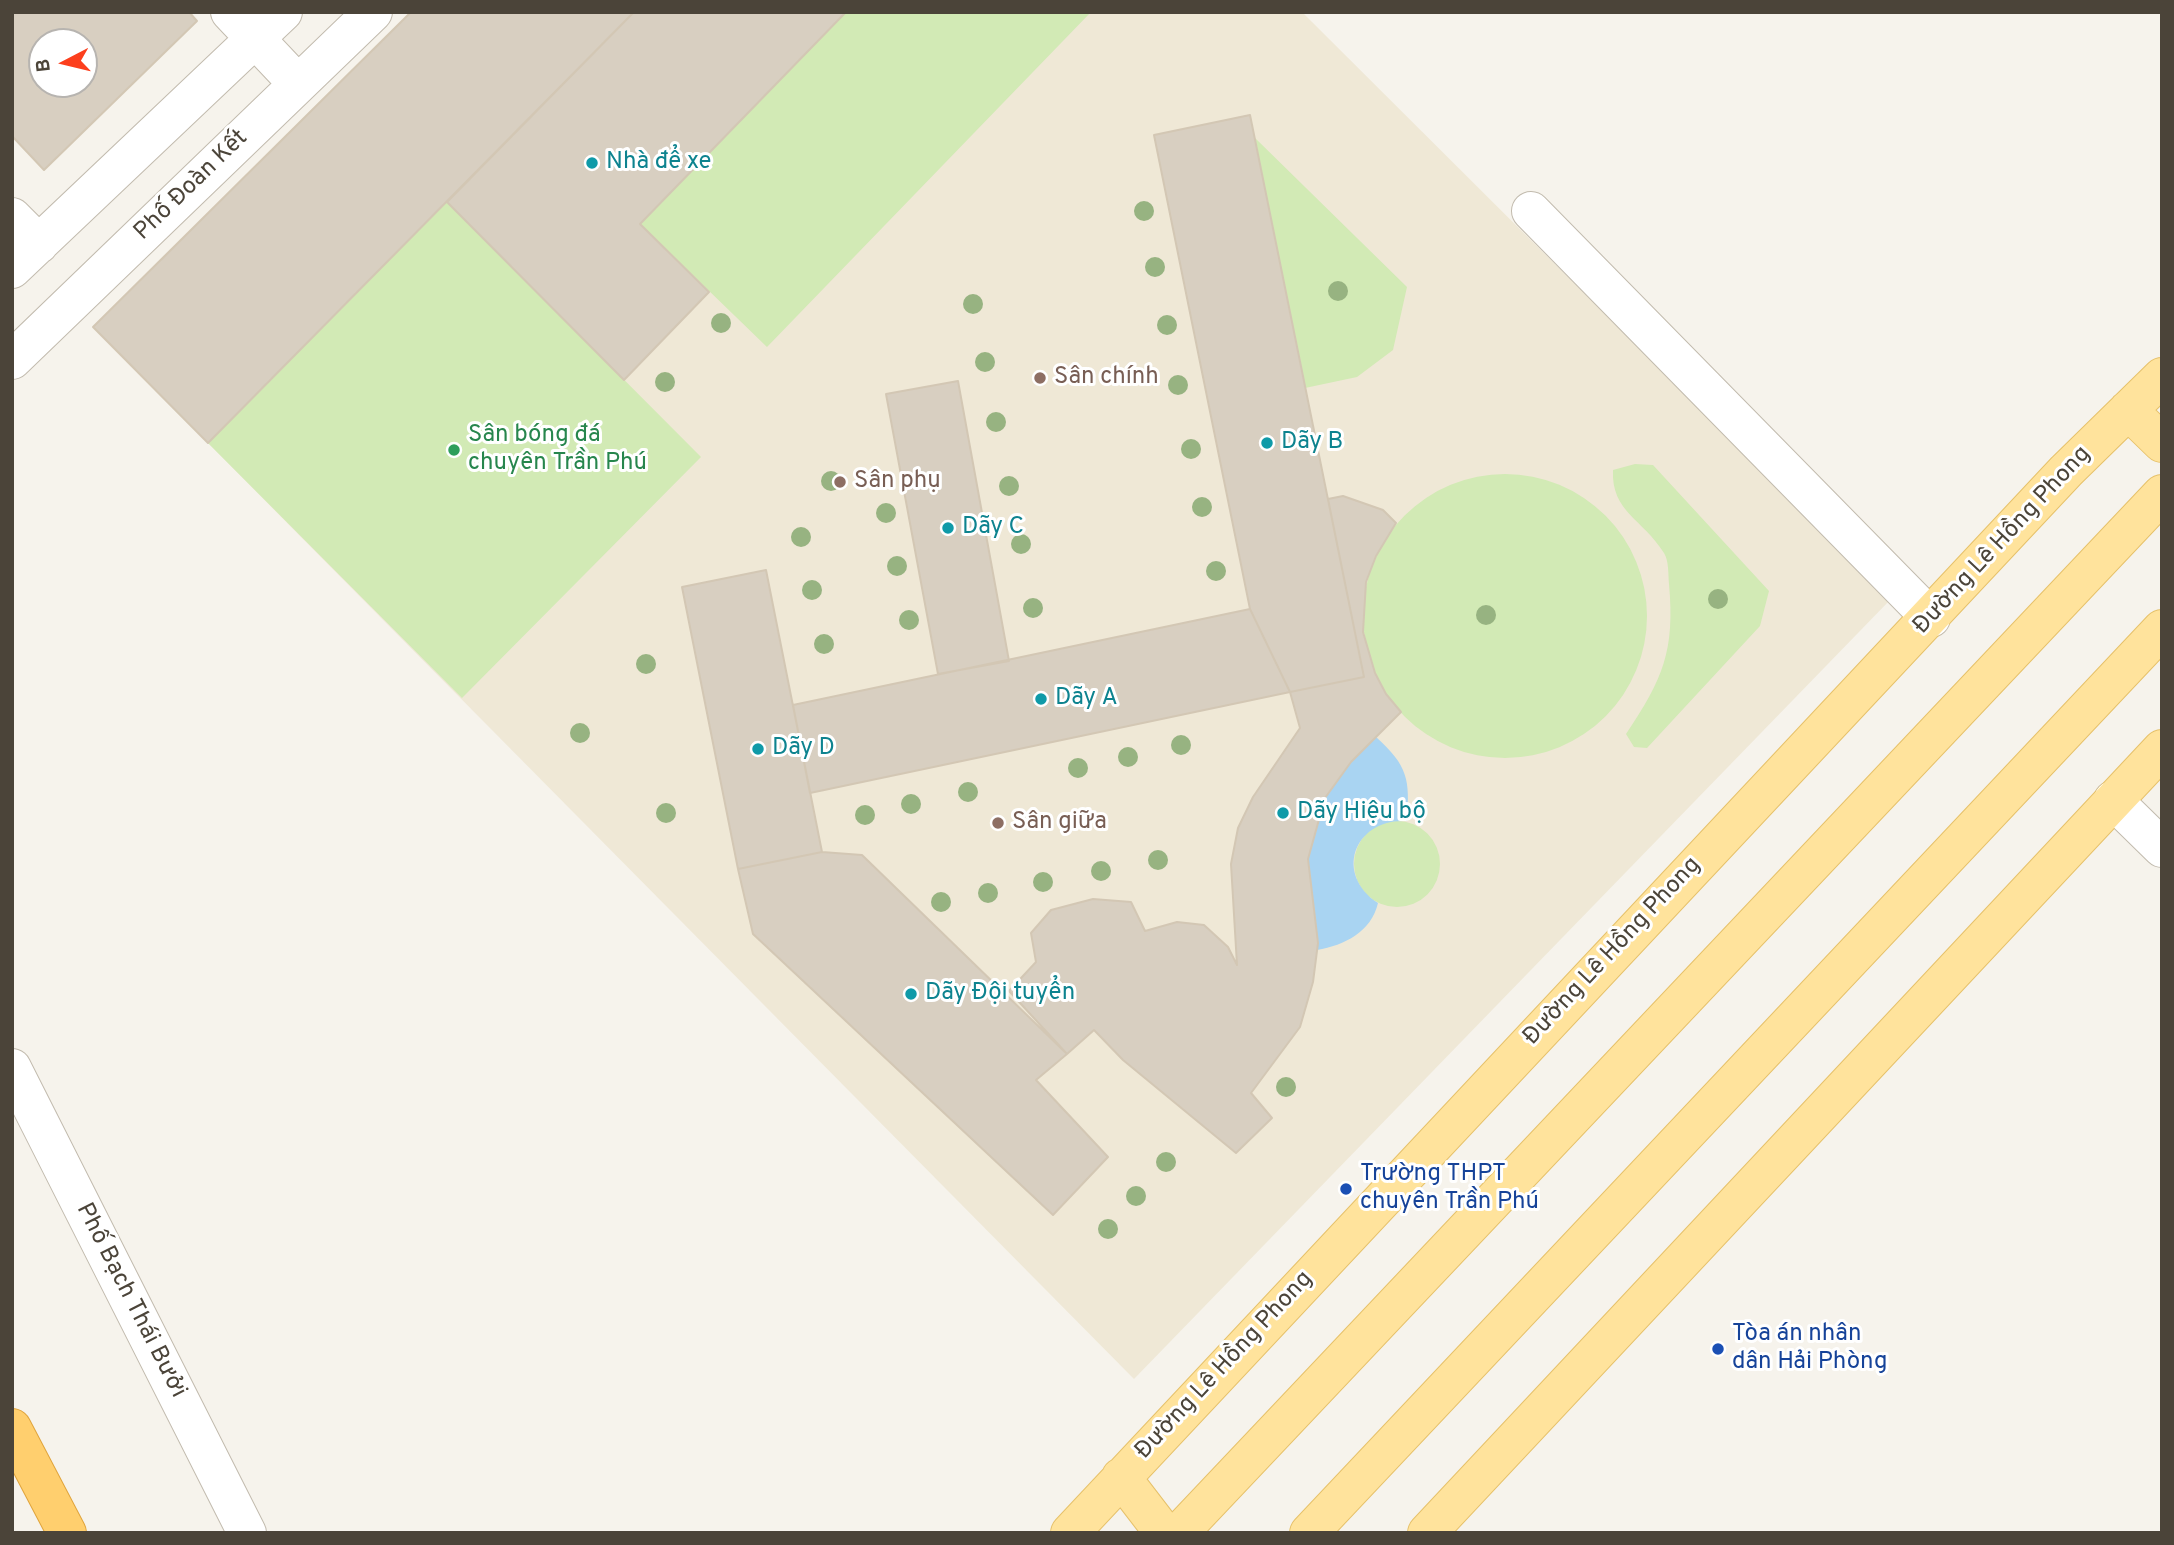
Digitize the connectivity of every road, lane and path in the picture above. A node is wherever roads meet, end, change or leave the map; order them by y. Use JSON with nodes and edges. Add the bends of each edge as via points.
{"nodes":[{"id":1,"x":283,"y":12,"type":"edge"},
{"id":2,"x":373,"y":12,"type":"edge"},
{"id":3,"x":242,"y":26,"type":"edge"},
{"id":4,"x":298,"y":84,"type":"junction"},
{"id":5,"x":1531,"y":211,"type":"dead end"},
{"id":6,"x":12,"y":217,"type":"edge"},
{"id":7,"x":26,"y":256,"type":"edge"},
{"id":8,"x":12,"y":360,"type":"edge"},
{"id":9,"x":2162,"y":377,"type":"edge"},
{"id":10,"x":2128,"y":410,"type":"junction"},
{"id":11,"x":2162,"y":443,"type":"edge"},
{"id":12,"x":2162,"y":494,"type":"edge"},
{"id":13,"x":1931,"y":618,"type":"junction"},
{"id":14,"x":2162,"y":629,"type":"edge"},
{"id":15,"x":2162,"y":749,"type":"edge"},
{"id":16,"x":2113,"y":800,"type":"junction"},
{"id":17,"x":2162,"y":848,"type":"edge"},
{"id":18,"x":12,"y":1068,"type":"edge"},
{"id":19,"x":12,"y":1428,"type":"edge"},
{"id":20,"x":1121,"y":1477,"type":"junction"},
{"id":21,"x":67,"y":1533,"type":"edge"},
{"id":22,"x":247,"y":1533,"type":"edge"},
{"id":23,"x":1070,"y":1533,"type":"edge"},
{"id":24,"x":1164,"y":1533,"type":"edge"},
{"id":25,"x":1179,"y":1533,"type":"edge"},
{"id":26,"x":1309,"y":1533,"type":"edge"},
{"id":27,"x":1427,"y":1533,"type":"edge"}],
"edges":[{"from":1,"to":3,"type":"street"},
{"from":2,"to":4,"type":"street","name":"Phố Đoàn Kết"},
{"from":3,"to":4,"type":"street"},
{"from":3,"to":7,"type":"street"},
{"from":4,"to":8,"type":"street","name":"Phố Đoàn Kết"},
{"from":5,"to":13,"type":"street"},
{"from":6,"to":7,"type":"street"},
{"from":9,"to":10,"type":"main road","name":"Đường Lê Hồng Phong"},
{"from":10,"to":11,"type":"main road"},
{"from":10,"to":13,"type":"main road","name":"Đường Lê Hồng Phong"},
{"from":12,"to":25,"type":"main road"},
{"from":13,"to":20,"type":"main road","name":"Đường Lê Hồng Phong"},
{"from":14,"to":26,"type":"main road"},
{"from":15,"to":16,"type":"main road"},
{"from":16,"to":17,"type":"street"},
{"from":16,"to":27,"type":"main road"},
{"from":18,"to":22,"type":"street","name":"Phố Bạch Thái Bưởi"},
{"from":19,"to":21,"type":"highway"},
{"from":20,"to":23,"type":"main road","name":"Đường Lê Hồng Phong"},
{"from":20,"to":24,"type":"main road"}]}
